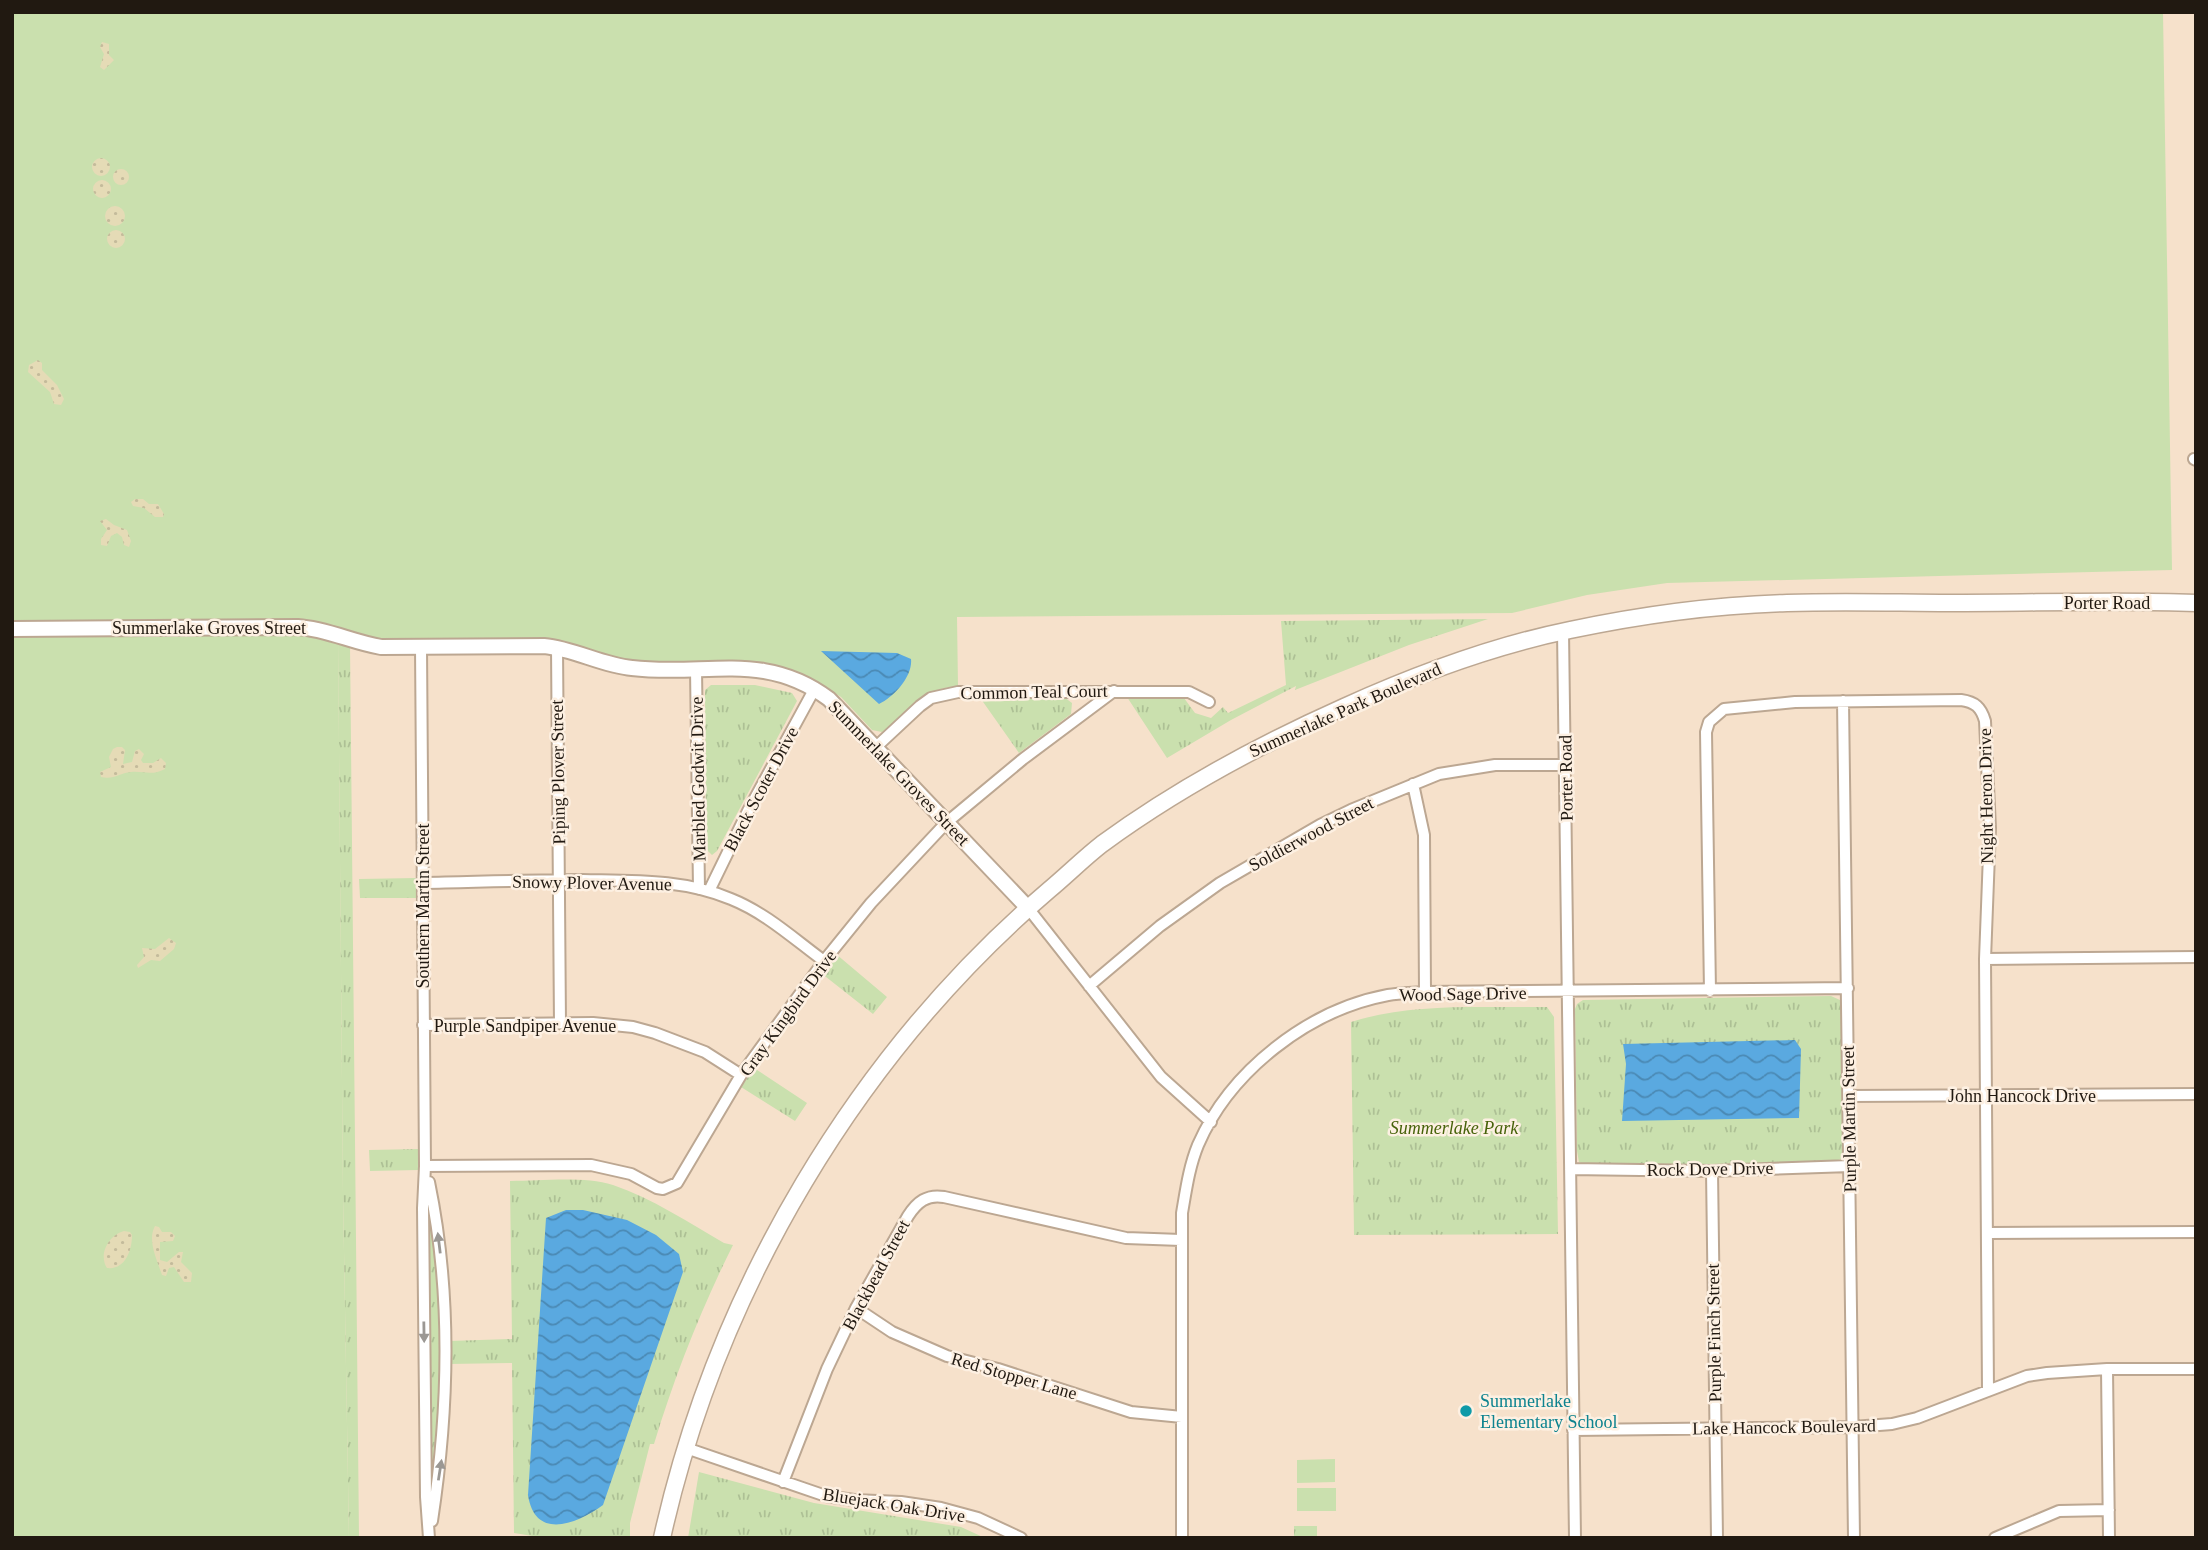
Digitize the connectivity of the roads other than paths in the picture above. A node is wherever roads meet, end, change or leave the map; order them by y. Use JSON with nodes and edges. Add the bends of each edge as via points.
{"nodes":[{"id":1,"x":2196,"y":602,"type":"edge"},
{"id":2,"x":12,"y":629,"type":"edge"},
{"id":3,"x":1563,"y":631,"type":"junction"},
{"id":4,"x":421,"y":646,"type":"junction"},
{"id":5,"x":557,"y":647,"type":"junction"},
{"id":6,"x":696,"y":669,"type":"junction"},
{"id":7,"x":815,"y":688,"type":"junction"},
{"id":8,"x":1114,"y":691,"type":"junction"},
{"id":9,"x":1843,"y":701,"type":"junction"},
{"id":10,"x":1209,"y":702,"type":"dead end"},
{"id":11,"x":876,"y":747,"type":"junction"},
{"id":12,"x":1565,"y":765,"type":"junction"},
{"id":13,"x":1413,"y":784,"type":"junction"},
{"id":14,"x":946,"y":822,"type":"junction"},
{"id":15,"x":559,"y":880,"type":"junction"},
{"id":16,"x":423,"y":883,"type":"junction"},
{"id":17,"x":704,"y":890,"type":"junction"},
{"id":18,"x":1028,"y":908,"type":"junction"},
{"id":19,"x":2196,"y":957,"type":"edge"},
{"id":20,"x":1985,"y":959,"type":"junction"},
{"id":21,"x":824,"y":961,"type":"junction"},
{"id":22,"x":1089,"y":986,"type":"junction"},
{"id":23,"x":1848,"y":988,"type":"junction"},
{"id":24,"x":1710,"y":991,"type":"junction"},
{"id":25,"x":1425,"y":992,"type":"junction"},
{"id":26,"x":1569,"y":992,"type":"junction"},
{"id":27,"x":560,"y":1023,"type":"junction"},
{"id":28,"x":423,"y":1025,"type":"junction"},
{"id":29,"x":741,"y":1075,"type":"junction"},
{"id":30,"x":2196,"y":1094,"type":"edge"},
{"id":31,"x":1849,"y":1096,"type":"junction"},
{"id":32,"x":1987,"y":1096,"type":"junction"},
{"id":33,"x":1211,"y":1122,"type":"junction"},
{"id":34,"x":425,"y":1166,"type":"junction"},
{"id":35,"x":1850,"y":1166,"type":"junction"},
{"id":36,"x":1570,"y":1169,"type":"junction"},
{"id":37,"x":1712,"y":1171,"type":"junction"},
{"id":38,"x":2196,"y":1232,"type":"edge"},
{"id":39,"x":1988,"y":1233,"type":"junction"},
{"id":40,"x":1181,"y":1240,"type":"junction"},
{"id":41,"x":856,"y":1308,"type":"junction"},
{"id":42,"x":2107,"y":1369,"type":"junction"},
{"id":43,"x":2196,"y":1369,"type":"edge"},
{"id":44,"x":1988,"y":1391,"type":"junction"},
{"id":45,"x":1182,"y":1417,"type":"junction"},
{"id":46,"x":1853,"y":1427,"type":"junction"},
{"id":47,"x":1715,"y":1428,"type":"junction"},
{"id":48,"x":1573,"y":1430,"type":"junction"},
{"id":49,"x":686,"y":1448,"type":"junction"},
{"id":50,"x":783,"y":1482,"type":"junction"},
{"id":51,"x":2109,"y":1510,"type":"junction"},
{"id":52,"x":429,"y":1538,"type":"edge"},
{"id":53,"x":662,"y":1538,"type":"edge"},
{"id":54,"x":1021,"y":1538,"type":"edge"},
{"id":55,"x":1182,"y":1538,"type":"edge"},
{"id":56,"x":1575,"y":1538,"type":"edge"},
{"id":57,"x":1717,"y":1538,"type":"edge"},
{"id":58,"x":1854,"y":1538,"type":"edge"},
{"id":59,"x":1995,"y":1538,"type":"edge"},
{"id":60,"x":2109,"y":1538,"type":"edge"}],
"edges":[{"from":1,"to":3,"type":"main road","name":"Porter Road","via":[[1785,603],[1673,611]]},
{"from":2,"to":4,"type":"street","name":"Summerlake Groves Street","via":[[298,627],[381,646]]},
{"from":3,"to":12,"type":"street","name":"Porter Road"},
{"from":3,"to":18,"type":"main road","name":"Summerlake Park Boulevard","via":[[1477,654],[1395,684],[1244,754],[1101,845]]},
{"from":4,"to":5,"type":"street","name":"Summerlake Groves Street"},
{"from":4,"to":16,"type":"street","name":"Southern Martin Street"},
{"from":5,"to":6,"type":"street","name":"Summerlake Groves Street","via":[[628,668]]},
{"from":5,"to":15,"type":"street","name":"Piping Plover Street"},
{"from":6,"to":7,"type":"street","name":"Summerlake Groves Street","via":[[771,670]]},
{"from":6,"to":17,"type":"street","name":"Marbled Godwit Drive"},
{"from":7,"to":11,"type":"street","name":"Summerlake Groves Street"},
{"from":7,"to":17,"type":"street","name":"Black Scoter Drive"},
{"from":8,"to":10,"type":"street","name":"Common Teal Court","via":[[1189,692]]},
{"from":8,"to":11,"type":"street","name":"Common Teal Court","via":[[942,695],[920,706]]},
{"from":8,"to":14,"type":"street","name":"Gray Kingbird Drive"},
{"from":9,"to":20,"type":"street","name":"Night Heron Drive","via":[[1961,700],[1982,712],[1990,828]]},
{"from":9,"to":23,"type":"street","name":"Purple Martin Street"},
{"from":9,"to":24,"type":"street","name":"Night Heron Drive","via":[[1724,709],[1709,722]]},
{"from":11,"to":14,"type":"street","name":"Summerlake Groves Street"},
{"from":12,"to":13,"type":"street","name":"Soldierwood Street","via":[[1463,768]]},
{"from":12,"to":26,"type":"street","name":"Porter Road"},
{"from":13,"to":22,"type":"street","name":"Soldierwood Street","via":[[1320,825],[1220,883]]},
{"from":13,"to":25,"type":"street","via":[[1423,835]]},
{"from":14,"to":18,"type":"street","name":"Summerlake Groves Street"},
{"from":14,"to":21,"type":"street","name":"Gray Kingbird Drive"},
{"from":15,"to":16,"type":"street","name":"Snowy Plover Avenue"},
{"from":15,"to":17,"type":"street","name":"Snowy Plover Avenue","via":[[655,881]]},
{"from":15,"to":27,"type":"street","name":"Piping Plover Street"},
{"from":16,"to":28,"type":"street","name":"Southern Martin Street"},
{"from":17,"to":21,"type":"street","name":"Snowy Plover Avenue","via":[[767,918]]},
{"from":18,"to":22,"type":"street","name":"Summerlake Groves Street"},
{"from":18,"to":49,"type":"main road","name":"Summerlake Park Boulevard","via":[[936,1001],[879,1070],[815,1165],[739,1310]]},
{"from":19,"to":20,"type":"street"},
{"from":20,"to":32,"type":"street","name":"Night Heron Drive"},
{"from":21,"to":29,"type":"street","name":"Gray Kingbird Drive"},
{"from":22,"to":33,"type":"street","name":"Summerlake Groves Street","via":[[1161,1077]]},
{"from":23,"to":24,"type":"street","name":"Wood Sage Drive"},
{"from":23,"to":31,"type":"street","name":"Purple Martin Street"},
{"from":24,"to":26,"type":"street","name":"Wood Sage Drive"},
{"from":25,"to":26,"type":"street","name":"Wood Sage Drive"},
{"from":25,"to":33,"type":"street","name":"Wood Sage Drive","via":[[1363,1002],[1305,1027],[1255,1063]]},
{"from":26,"to":36,"type":"street","name":"Porter Road"},
{"from":27,"to":28,"type":"street","name":"Purple Sandpiper Avenue"},
{"from":27,"to":29,"type":"street","name":"Purple Sandpiper Avenue","via":[[613,1025],[655,1033],[705,1052]]},
{"from":28,"to":34,"type":"street","name":"Southern Martin Street"},
{"from":29,"to":34,"type":"street","name":"Gray Kingbird Drive","via":[[682,1177],[663,1189],[631,1174],[591,1165]]},
{"from":30,"to":32,"type":"street","name":"John Hancock Drive"},
{"from":31,"to":32,"type":"street","name":"John Hancock Drive"},
{"from":31,"to":35,"type":"street","name":"Purple Martin Street"},
{"from":32,"to":39,"type":"street","name":"Night Heron Drive"},
{"from":33,"to":40,"type":"street","name":"Wood Sage Drive","via":[[1188,1174]]},
{"from":34,"to":52,"type":"street","name":"Southern Martin Street","one_way":true},
{"from":52,"to":34,"type":"street","name":"Southern Martin Street","one_way":true,"via":[[442,1457],[445,1342],[440,1250]]},
{"from":35,"to":37,"type":"street","name":"Rock Dove Drive"},
{"from":35,"to":46,"type":"street","name":"Purple Martin Street"},
{"from":36,"to":37,"type":"street","name":"Rock Dove Drive"},
{"from":36,"to":48,"type":"street","name":"Porter Road"},
{"from":37,"to":47,"type":"street","name":"Purple Finch Street"},
{"from":38,"to":39,"type":"street"},
{"from":39,"to":44,"type":"street","name":"Night Heron Drive"},
{"from":40,"to":41,"type":"street","name":"Blackbead Street","via":[[1126,1238],[944,1197],[926,1197],[913,1207]]},
{"from":40,"to":45,"type":"street","name":"Wood Sage Drive"},
{"from":41,"to":45,"type":"street","name":"Red Stopper Lane","via":[[892,1332],[947,1356],[1131,1412]]},
{"from":41,"to":50,"type":"street","name":"Blackbead Street"},
{"from":42,"to":43,"type":"street","name":"Lake Hancock Boulevard"},
{"from":42,"to":44,"type":"street","name":"Lake Hancock Boulevard","via":[[2027,1376]]},
{"from":42,"to":51,"type":"street"},
{"from":44,"to":46,"type":"street","name":"Lake Hancock Boulevard","via":[[1917,1418]]},
{"from":45,"to":55,"type":"street","name":"Wood Sage Drive"},
{"from":46,"to":47,"type":"street","name":"Lake Hancock Boulevard"},
{"from":46,"to":58,"type":"street","name":"Purple Martin Street"},
{"from":47,"to":48,"type":"street","name":"Lake Hancock Boulevard"},
{"from":47,"to":57,"type":"street","name":"Purple Finch Street"},
{"from":48,"to":56,"type":"street","name":"Porter Road"},
{"from":49,"to":50,"type":"street","name":"Bluejack Oak Drive"},
{"from":49,"to":53,"type":"main road","name":"Summerlake Park Boulevard"},
{"from":50,"to":54,"type":"street","name":"Bluejack Oak Drive","via":[[826,1496],[941,1508],[978,1518]]},
{"from":51,"to":59,"type":"street","via":[[2059,1511]]},
{"from":51,"to":60,"type":"street"}]}
